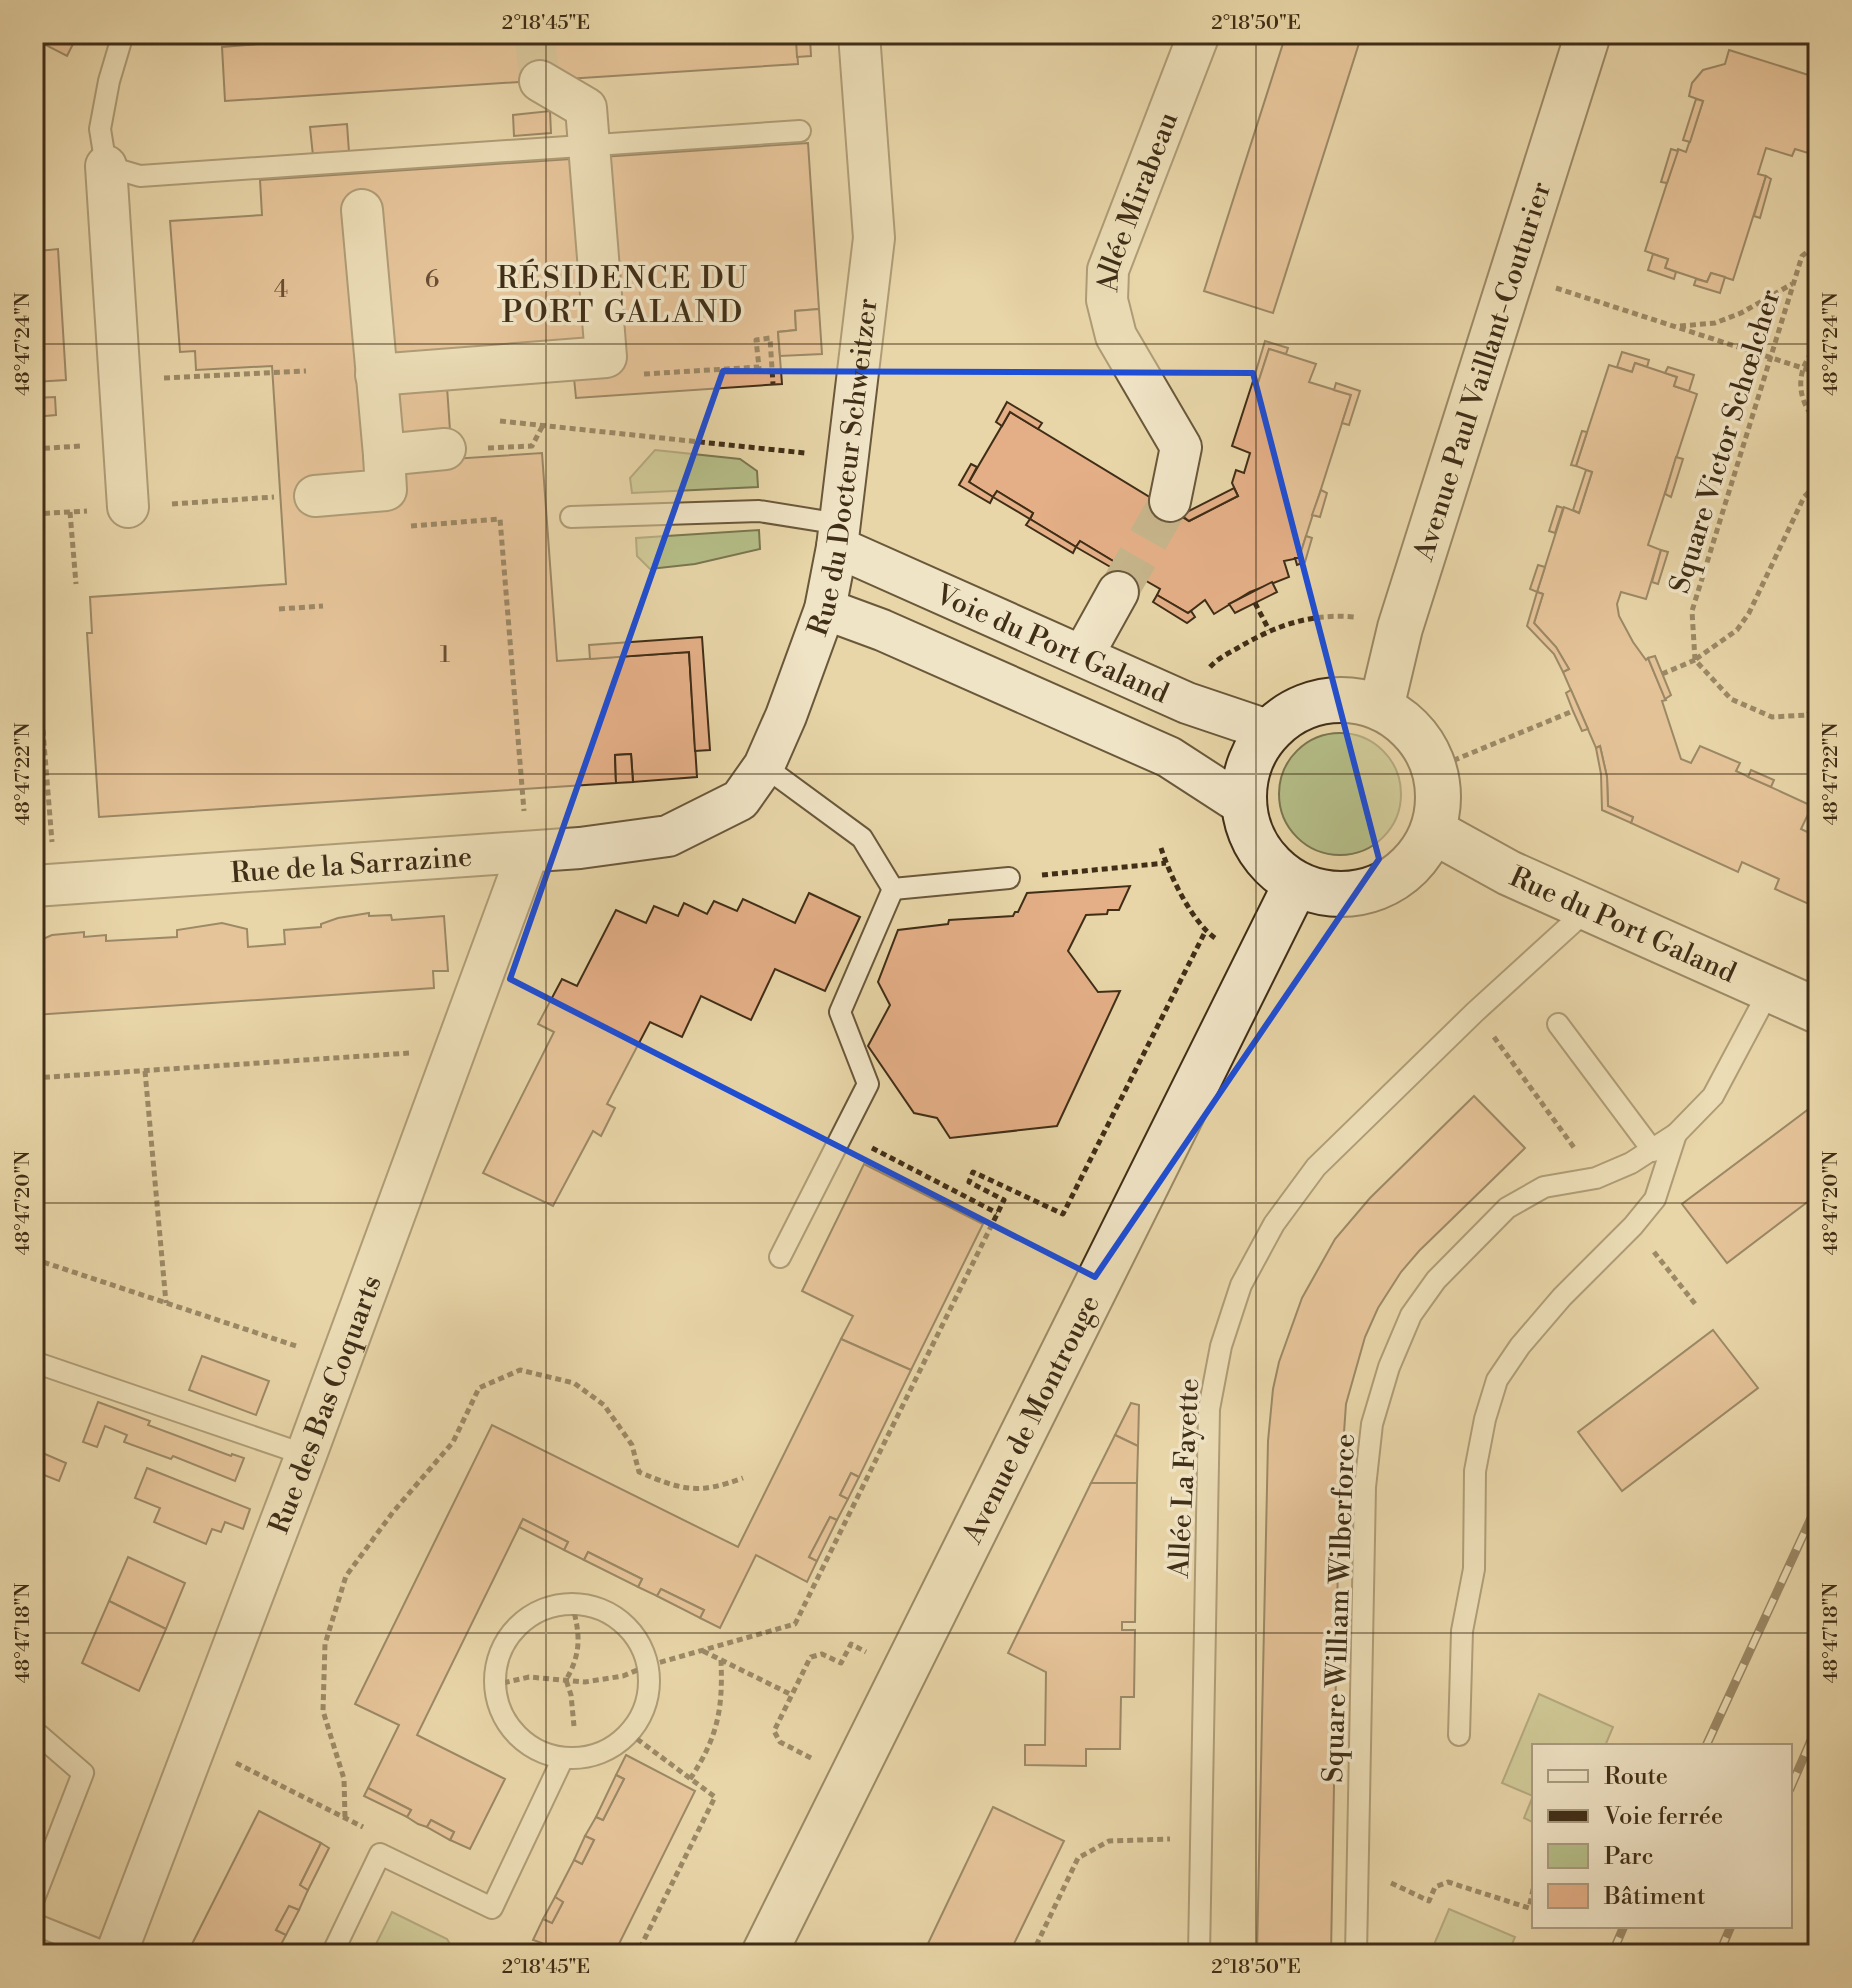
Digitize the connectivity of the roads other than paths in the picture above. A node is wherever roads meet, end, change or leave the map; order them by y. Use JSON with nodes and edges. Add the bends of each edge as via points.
{"nodes":[{"id":1,"x":123,"y":34,"type":"edge"},
{"id":2,"x":859,"y":34,"type":"edge"},
{"id":3,"x":1199,"y":34,"type":"edge"},
{"id":4,"x":1588,"y":34,"type":"edge"},
{"id":5,"x":540,"y":81,"type":"dead end"},
{"id":6,"x":800,"y":131,"type":"dead end"},
{"id":7,"x":106,"y":166,"type":"junction"},
{"id":8,"x":362,"y":210,"type":"dead end"},
{"id":9,"x":376,"y":375,"type":"junction"},
{"id":10,"x":445,"y":449,"type":"dead end"},
{"id":11,"x":385,"y":473,"type":"junction"},
{"id":12,"x":315,"y":496,"type":"dead end"},
{"id":13,"x":1170,"y":501,"type":"tunnel mouth"},
{"id":14,"x":128,"y":507,"type":"dead end"},
{"id":15,"x":571,"y":517,"type":"dead end"},
{"id":16,"x":838,"y":535,"type":"junction"},
{"id":17,"x":1118,"y":592,"type":"tunnel mouth"},
{"id":18,"x":825,"y":609,"type":"junction"},
{"id":19,"x":1083,"y":655,"type":"junction"},
{"id":20,"x":1381,"y":708,"type":"junction"},
{"id":21,"x":1270,"y":731,"type":"junction"},
{"id":22,"x":764,"y":766,"type":"junction"},
{"id":23,"x":1243,"y":805,"type":"junction"},
{"id":24,"x":1433,"y":831,"type":"junction"},
{"id":25,"x":668,"y":836,"type":"joint"},
{"id":26,"x":528,"y":852,"type":"junction"},
{"id":27,"x":1009,"y":878,"type":"road end"},
{"id":28,"x":1296,"y":884,"type":"junction"},
{"id":29,"x":45,"y":885,"type":"edge"},
{"id":30,"x":893,"y":889,"type":"junction"},
{"id":31,"x":1588,"y":909,"type":"junction"},
{"id":32,"x":1770,"y":989,"type":"junction"},
{"id":33,"x":1818,"y":1011,"type":"edge"},
{"id":34,"x":1558,"y":1024,"type":"dead end"},
{"id":35,"x":1676,"y":1134,"type":"junction"},
{"id":36,"x":1653,"y":1151,"type":"junction"},
{"id":37,"x":780,"y":1257,"type":"dead end"},
{"id":38,"x":35,"y":1364,"type":"edge"},
{"id":39,"x":306,"y":1455,"type":"junction"},
{"id":40,"x":39,"y":1735,"type":"dead end"},
{"id":41,"x":1459,"y":1735,"type":"dead end"},
{"id":42,"x":563,"y":1758,"type":"junction"},
{"id":43,"x":34,"y":1899,"type":"edge"},
{"id":44,"x":34,"y":1924,"type":"edge"},
{"id":45,"x":109,"y":1954,"type":"edge"},
{"id":46,"x":116,"y":1954,"type":"edge"},
{"id":47,"x":332,"y":1954,"type":"edge"},
{"id":48,"x":764,"y":1954,"type":"edge"},
{"id":49,"x":1199,"y":1954,"type":"edge"},
{"id":50,"x":1356,"y":1954,"type":"edge"}],
"edges":[{"from":1,"to":7,"type":"lane","via":[[100,129]]},
{"from":2,"to":16,"type":"street","name":"Rue du Docteur Schweitzer","via":[[874,238]]},
{"from":3,"to":13,"type":"street","name":"Allée Mirabeau","via":[[1108,270],[1107,300],[1116,336],[1181,447]]},
{"from":4,"to":20,"type":"street","name":"Avenue Paul Vaillant-Couturier","via":[[1400,628]]},
{"from":5,"to":9,"type":"street","via":[[586,108],[606,357]]},
{"from":6,"to":7,"type":"lane","via":[[140,176]]},
{"from":7,"to":14,"type":"street"},
{"from":8,"to":9,"type":"street"},
{"from":9,"to":11,"type":"street"},
{"from":10,"to":11,"type":"street"},
{"from":11,"to":12,"type":"street"},
{"from":15,"to":16,"type":"lane","via":[[759,511]]},
{"from":16,"to":18,"type":"street","name":"Rue du Docteur Schweitzer"},
{"from":16,"to":19,"type":"street","name":"Voie du Port Galand"},
{"from":17,"to":19,"type":"street"},
{"from":18,"to":22,"type":"street","name":"Rue du Docteur Schweitzer"},
{"from":18,"to":23,"type":"street","name":"Voie du Port Galand","via":[[1169,757]]},
{"from":19,"to":21,"type":"street","name":"Voie du Port Galand","via":[[1187,703]]},
{"from":20,"to":21,"type":"street","via":[[1332,700],[1308,705]]},
{"from":20,"to":24,"type":"street","via":[[1414,732],[1435,768],[1439,799]]},
{"from":21,"to":23,"type":"street","via":[[1249,766]]},
{"from":22,"to":25,"type":"street","name":"Rue du Docteur Schweitzer","via":[[740,800]]},
{"from":22,"to":30,"type":"lane","via":[[862,838]]},
{"from":23,"to":28,"type":"street","via":[[1261,852]]},
{"from":24,"to":28,"type":"street","via":[[1418,858],[1396,879],[1369,891],[1339,895]]},
{"from":24,"to":31,"type":"street","name":"Rue du Port Galand"},
{"from":25,"to":26,"type":"street","name":"Rue de la Sarrazine"},
{"from":26,"to":29,"type":"street","name":"Rue de la Sarrazine"},
{"from":26,"to":39,"type":"street","name":"Rue des Bas Coquarts"},
{"from":27,"to":30,"type":"lane"},
{"from":28,"to":48,"type":"street","name":"Avenue de Montrouge"},
{"from":30,"to":37,"type":"lane","via":[[840,1012],[868,1084]]},
{"from":31,"to":32,"type":"street","name":"Rue du Port Galand"},
{"from":31,"to":49,"type":"lane","name":"Allée La Fayette","via":[[1316,1167],[1274,1224],[1241,1285],[1221,1346],[1209,1409]]},
{"from":32,"to":33,"type":"street","name":"Rue du Port Galand"},
{"from":32,"to":35,"type":"lane","name":"Square William Wilberforce","via":[[1713,1096]]},
{"from":34,"to":36,"type":"lane"},
{"from":35,"to":36,"type":"lane","name":"Square William Wilberforce"},
{"from":35,"to":41,"type":"lane","name":"Square William Wilberforce","via":[[1655,1199],[1562,1297],[1497,1380],[1475,1471],[1474,1569],[1462,1631]]},
{"from":36,"to":50,"type":"lane","name":"Square William Wilberforce","via":[[1596,1178],[1544,1187],[1507,1208],[1436,1280],[1411,1315],[1389,1367],[1372,1424],[1365,1487]]},
{"from":38,"to":39,"type":"lane"},
{"from":39,"to":46,"type":"street","name":"Rue des Bas Coquarts"},
{"from":40,"to":43,"type":"lane","via":[[83,1773]]},
{"from":42,"to":42,"type":"lane","via":[[524,1742],[509,1725],[494,1685],[496,1664],[516,1628],[532,1615],[572,1604],[593,1607],[628,1629],[641,1646],[649,1690],[629,1733],[610,1748]]},
{"from":42,"to":47,"type":"lane","via":[[492,1908],[380,1854]]},
{"from":44,"to":45,"type":"lane"}]}
